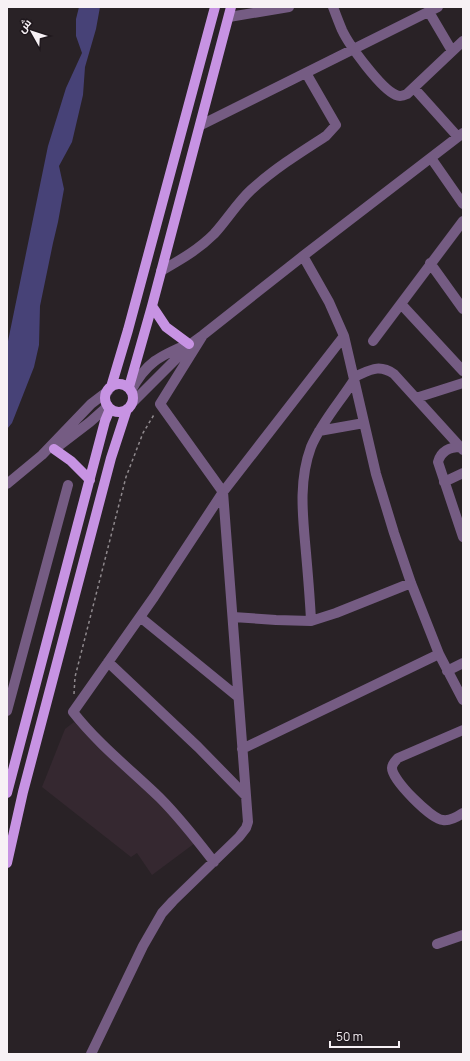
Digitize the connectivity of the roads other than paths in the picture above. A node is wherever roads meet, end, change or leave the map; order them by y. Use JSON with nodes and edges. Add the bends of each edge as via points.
{"nodes":[{"id":1,"x":215,"y":7,"type":"edge"},
{"id":2,"x":232,"y":7,"type":"edge"},
{"id":3,"x":289,"y":7,"type":"edge"},
{"id":4,"x":333,"y":7,"type":"edge"},
{"id":5,"x":438,"y":7,"type":"edge"},
{"id":6,"x":429,"y":12,"type":"junction"},
{"id":7,"x":229,"y":17,"type":"junction"},
{"id":8,"x":463,"y":42,"type":"edge"},
{"id":9,"x":354,"y":50,"type":"junction"},
{"id":10,"x":452,"y":51,"type":"junction"},
{"id":11,"x":306,"y":73,"type":"junction"},
{"id":12,"x":414,"y":88,"type":"junction"},
{"id":13,"x":201,"y":124,"type":"junction"},
{"id":14,"x":461,"y":135,"type":"edge"},
{"id":15,"x":430,"y":158,"type":"junction"},
{"id":16,"x":463,"y":204,"type":"edge"},
{"id":17,"x":463,"y":221,"type":"edge"},
{"id":18,"x":303,"y":256,"type":"junction"},
{"id":19,"x":430,"y":263,"type":"junction"},
{"id":20,"x":162,"y":271,"type":"junction"},
{"id":21,"x":401,"y":304,"type":"junction"},
{"id":22,"x":152,"y":306,"type":"junction"},
{"id":23,"x":463,"y":309,"type":"edge"},
{"id":24,"x":203,"y":335,"type":"junction"},
{"id":25,"x":344,"y":336,"type":"junction"},
{"id":26,"x":373,"y":341,"type":"dead end"},
{"id":27,"x":190,"y":344,"type":"junction"},
{"id":28,"x":463,"y":371,"type":"edge"},
{"id":29,"x":354,"y":379,"type":"junction"},
{"id":30,"x":463,"y":383,"type":"edge"},
{"id":31,"x":110,"y":389,"type":"junction"},
{"id":32,"x":130,"y":389,"type":"junction"},
{"id":33,"x":416,"y":398,"type":"junction"},
{"id":34,"x":130,"y":406,"type":"junction"},
{"id":35,"x":109,"y":407,"type":"junction"},
{"id":36,"x":364,"y":423,"type":"junction"},
{"id":37,"x":320,"y":431,"type":"junction"},
{"id":38,"x":461,"y":445,"type":"edge"},
{"id":39,"x":54,"y":449,"type":"junction"},
{"id":40,"x":42,"y":455,"type":"junction"},
{"id":41,"x":463,"y":473,"type":"edge"},
{"id":42,"x":90,"y":480,"type":"junction"},
{"id":43,"x":444,"y":482,"type":"junction"},
{"id":44,"x":7,"y":484,"type":"edge"},
{"id":45,"x":68,"y":485,"type":"dead end"},
{"id":46,"x":222,"y":492,"type":"junction"},
{"id":47,"x":463,"y":537,"type":"edge"},
{"id":48,"x":411,"y":583,"type":"junction"},
{"id":49,"x":140,"y":617,"type":"junction"},
{"id":50,"x":233,"y":617,"type":"junction"},
{"id":51,"x":311,"y":621,"type":"junction"},
{"id":52,"x":439,"y":654,"type":"junction"},
{"id":53,"x":108,"y":662,"type":"junction"},
{"id":54,"x":463,"y":663,"type":"edge"},
{"id":55,"x":447,"y":671,"type":"junction"},
{"id":56,"x":238,"y":697,"type":"junction"},
{"id":57,"x":463,"y":700,"type":"edge"},
{"id":58,"x":7,"y":711,"type":"edge"},
{"id":59,"x":463,"y":730,"type":"edge"},
{"id":60,"x":242,"y":750,"type":"junction"},
{"id":61,"x":7,"y":793,"type":"edge"},
{"id":62,"x":246,"y":796,"type":"junction"},
{"id":63,"x":463,"y":813,"type":"edge"},
{"id":64,"x":214,"y":862,"type":"junction"},
{"id":65,"x":7,"y":863,"type":"edge"},
{"id":66,"x":463,"y":935,"type":"edge"},
{"id":67,"x":437,"y":944,"type":"dead end"},
{"id":68,"x":92,"y":1054,"type":"edge"}],
"edges":[{"from":1,"to":31,"type":"main road"},
{"from":2,"to":7,"type":"main road"},
{"from":3,"to":7,"type":"street"},
{"from":4,"to":9,"type":"street"},
{"from":5,"to":6,"type":"street"},
{"from":6,"to":9,"type":"street"},
{"from":6,"to":10,"type":"street"},
{"from":7,"to":13,"type":"main road"},
{"from":8,"to":10,"type":"street"},
{"from":9,"to":11,"type":"street"},
{"from":9,"to":12,"type":"street","via":[[391,92],[404,96]]},
{"from":10,"to":12,"type":"street"},
{"from":11,"to":13,"type":"street"},
{"from":11,"to":20,"type":"street","via":[[331,114],[336,125],[334,128],[252,189],[214,234],[189,256]]},
{"from":12,"to":14,"type":"street"},
{"from":13,"to":20,"type":"main road"},
{"from":14,"to":15,"type":"street"},
{"from":15,"to":16,"type":"street"},
{"from":15,"to":18,"type":"street"},
{"from":17,"to":19,"type":"street"},
{"from":18,"to":24,"type":"street"},
{"from":18,"to":25,"type":"street","via":[[329,302]]},
{"from":19,"to":21,"type":"street"},
{"from":19,"to":23,"type":"street"},
{"from":20,"to":22,"type":"main road"},
{"from":21,"to":26,"type":"street"},
{"from":21,"to":28,"type":"street"},
{"from":22,"to":27,"type":"main road","via":[[166,327]]},
{"from":22,"to":32,"type":"main road"},
{"from":24,"to":27,"type":"street"},
{"from":24,"to":46,"type":"street","via":[[160,404]]},
{"from":25,"to":29,"type":"street"},
{"from":25,"to":46,"type":"street"},
{"from":27,"to":32,"type":"street","via":[[152,362]]},
{"from":27,"to":34,"type":"street"},
{"from":29,"to":33,"type":"street","via":[[372,370],[383,368],[394,374]]},
{"from":29,"to":36,"type":"street"},
{"from":29,"to":37,"type":"street"},
{"from":30,"to":33,"type":"street"},
{"from":31,"to":32,"type":"main road","via":[[121,384]]},
{"from":31,"to":35,"type":"main road","via":[[106,396]]},
{"from":31,"to":40,"type":"street","via":[[91,404]]},
{"from":32,"to":34,"type":"main road","via":[[133,400]]},
{"from":33,"to":38,"type":"street"},
{"from":34,"to":35,"type":"main road","via":[[117,412]]},
{"from":34,"to":65,"type":"main road","via":[[111,458],[23,792]]},
{"from":35,"to":39,"type":"street"},
{"from":35,"to":42,"type":"main road"},
{"from":36,"to":37,"type":"street"},
{"from":36,"to":48,"type":"street","via":[[376,474]]},
{"from":37,"to":51,"type":"street","via":[[306,463],[302,489]]},
{"from":38,"to":43,"type":"street","via":[[449,449],[439,458],[439,469]]},
{"from":39,"to":40,"type":"street"},
{"from":39,"to":42,"type":"main road"},
{"from":40,"to":44,"type":"street"},
{"from":41,"to":43,"type":"street"},
{"from":42,"to":61,"type":"main road"},
{"from":43,"to":47,"type":"street"},
{"from":45,"to":58,"type":"street"},
{"from":46,"to":49,"type":"street"},
{"from":46,"to":50,"type":"street"},
{"from":48,"to":51,"type":"street"},
{"from":48,"to":52,"type":"street"},
{"from":49,"to":53,"type":"street"},
{"from":49,"to":56,"type":"street"},
{"from":50,"to":51,"type":"street"},
{"from":50,"to":56,"type":"street"},
{"from":52,"to":55,"type":"street"},
{"from":52,"to":60,"type":"street"},
{"from":53,"to":62,"type":"street"},
{"from":53,"to":64,"type":"street","via":[[73,712],[101,743],[162,800],[189,829]]},
{"from":54,"to":55,"type":"street"},
{"from":55,"to":57,"type":"street"},
{"from":56,"to":60,"type":"street"},
{"from":59,"to":63,"type":"street","via":[[398,758],[392,768],[393,774],[404,789],[436,818],[449,820]]},
{"from":60,"to":62,"type":"street"},
{"from":62,"to":64,"type":"street","via":[[246,828]]},
{"from":64,"to":68,"type":"street","via":[[170,904],[158,920]]},
{"from":66,"to":67,"type":"street"}]}
